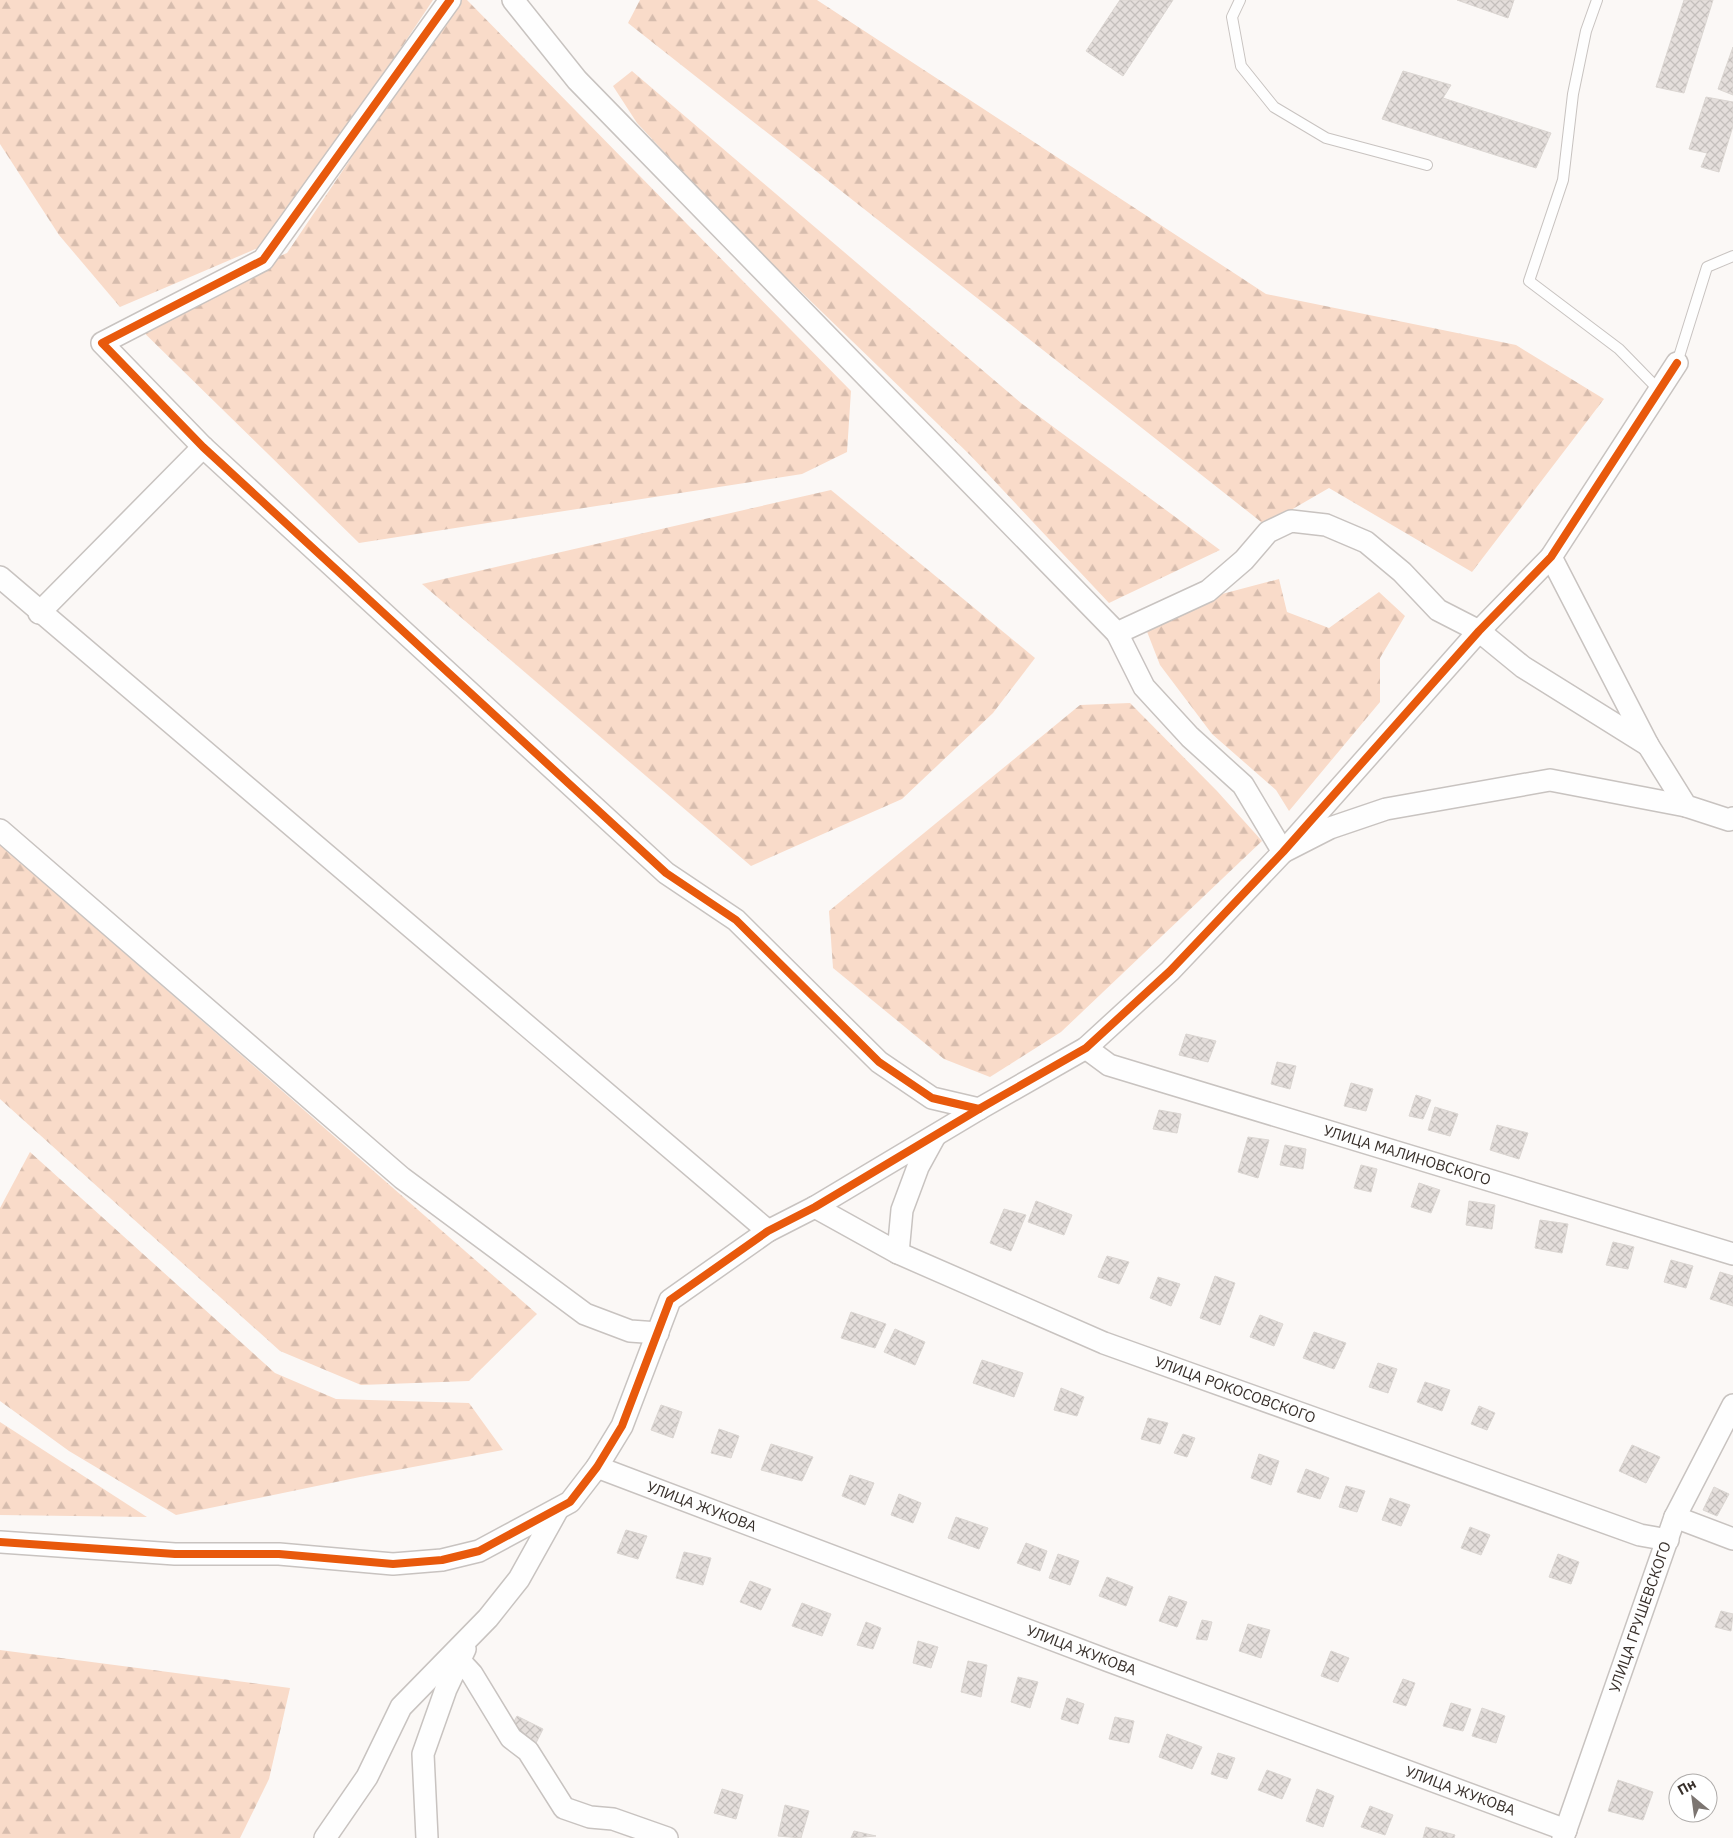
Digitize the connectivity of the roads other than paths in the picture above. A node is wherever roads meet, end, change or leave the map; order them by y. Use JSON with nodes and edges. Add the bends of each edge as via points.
{"nodes":[{"id":1,"x":450,"y":0,"type":"edge"},
{"id":2,"x":513,"y":0,"type":"edge"},
{"id":3,"x":1240,"y":0,"type":"edge"},
{"id":4,"x":1598,"y":0,"type":"edge"},
{"id":5,"x":1427,"y":165,"type":"dead end"},
{"id":6,"x":1733,"y":256,"type":"edge"},
{"id":7,"x":1677,"y":363,"type":"joint"},
{"id":8,"x":1659,"y":390,"type":"junction"},
{"id":9,"x":203,"y":447,"type":"junction"},
{"id":10,"x":1551,"y":557,"type":"junction"},
{"id":11,"x":0,"y":577,"type":"edge"},
{"id":12,"x":39,"y":612,"type":"junction"},
{"id":13,"x":1479,"y":631,"type":"junction"},
{"id":14,"x":1117,"y":633,"type":"junction"},
{"id":15,"x":1648,"y":745,"type":"junction"},
{"id":16,"x":1686,"y":806,"type":"junction"},
{"id":17,"x":1733,"y":818,"type":"edge"},
{"id":18,"x":0,"y":830,"type":"edge"},
{"id":19,"x":1283,"y":852,"type":"junction"},
{"id":20,"x":1086,"y":1048,"type":"junction"},
{"id":21,"x":979,"y":1109,"type":"junction"},
{"id":22,"x":936,"y":1135,"type":"junction"},
{"id":23,"x":815,"y":1208,"type":"junction"},
{"id":24,"x":768,"y":1231,"type":"junction"},
{"id":25,"x":898,"y":1253,"type":"junction"},
{"id":26,"x":1733,"y":1254,"type":"edge"},
{"id":27,"x":658,"y":1333,"type":"junction"},
{"id":28,"x":1733,"y":1404,"type":"edge"},
{"id":29,"x":597,"y":1467,"type":"junction"},
{"id":30,"x":558,"y":1509,"type":"junction"},
{"id":31,"x":1675,"y":1517,"type":"junction"},
{"id":32,"x":1733,"y":1539,"type":"edge"},
{"id":33,"x":1668,"y":1540,"type":"junction"},
{"id":34,"x":0,"y":1542,"type":"edge"},
{"id":35,"x":474,"y":1632,"type":"junction"},
{"id":36,"x":460,"y":1661,"type":"junction"},
{"id":37,"x":1564,"y":1834,"type":"edge"},
{"id":38,"x":325,"y":1838,"type":"edge"},
{"id":39,"x":427,"y":1838,"type":"edge"},
{"id":40,"x":668,"y":1838,"type":"edge"}],
"edges":[{"from":1,"to":9,"type":"street","via":[[263,260],[102,343]]},
{"from":2,"to":14,"type":"street","via":[[577,80]]},
{"from":3,"to":5,"type":"lane","via":[[1232,17],[1241,66],[1274,107],[1326,138]]},
{"from":4,"to":8,"type":"lane","via":[[1586,31],[1573,94],[1563,180],[1530,281],[1619,349]]},
{"from":6,"to":7,"type":"lane","via":[[1707,267]]},
{"from":7,"to":8,"type":"street"},
{"from":8,"to":10,"type":"street"},
{"from":9,"to":12,"type":"street"},
{"from":9,"to":21,"type":"street","via":[[666,873],[736,920],[879,1062],[932,1098]]},
{"from":10,"to":13,"type":"street"},
{"from":10,"to":15,"type":"street"},
{"from":11,"to":12,"type":"street"},
{"from":12,"to":24,"type":"street"},
{"from":13,"to":14,"type":"street","via":[[1438,610],[1402,572],[1366,542],[1326,525],[1291,520],[1268,532],[1244,560],[1208,591]]},
{"from":13,"to":15,"type":"street","via":[[1523,667]]},
{"from":13,"to":19,"type":"street"},
{"from":14,"to":19,"type":"street","via":[[1144,686],[1190,737],[1243,785]]},
{"from":15,"to":16,"type":"street"},
{"from":16,"to":17,"type":"street","via":[[1729,820]]},
{"from":16,"to":19,"type":"street","via":[[1550,780],[1386,809],[1330,828]]},
{"from":18,"to":27,"type":"street","via":[[402,1178],[584,1314],[630,1331]]},
{"from":19,"to":20,"type":"street","via":[[1170,971]]},
{"from":20,"to":21,"type":"street"},
{"from":20,"to":26,"type":"street","name":"УЛИЦА МАЛИНОВСКОГО","via":[[1109,1065]]},
{"from":21,"to":22,"type":"street"},
{"from":22,"to":23,"type":"street"},
{"from":22,"to":25,"type":"street","via":[[918,1167],[902,1210]]},
{"from":23,"to":24,"type":"street"},
{"from":23,"to":25,"type":"street","name":"УЛИЦА РОКОСОВСКОГО"},
{"from":24,"to":27,"type":"street","via":[[670,1300]]},
{"from":25,"to":33,"type":"street","name":"УЛИЦА РОКОСОВСКОГО","via":[[1104,1343],[1640,1535]]},
{"from":27,"to":29,"type":"street","via":[[622,1426]]},
{"from":28,"to":31,"type":"street","name":"УЛИЦА ГРУШЕВСКОГО"},
{"from":29,"to":30,"type":"street","via":[[570,1502]]},
{"from":29,"to":37,"type":"street","name":"УЛИЦА ЖУКОВА"},
{"from":30,"to":34,"type":"street","via":[[479,1551],[442,1560],[393,1564],[280,1554],[175,1554]]},
{"from":30,"to":35,"type":"street","via":[[519,1579]]},
{"from":31,"to":32,"type":"street"},
{"from":31,"to":33,"type":"street","name":"УЛИЦА ГРУШЕВСКОГО"},
{"from":33,"to":37,"type":"street","name":"УЛИЦА ГРУШЕВСКОГО"},
{"from":35,"to":36,"type":"street"},
{"from":35,"to":38,"type":"street","via":[[401,1707],[367,1777]]},
{"from":36,"to":39,"type":"street","via":[[446,1689],[423,1754]]},
{"from":36,"to":40,"type":"street","via":[[472,1674],[511,1738],[528,1751],[564,1808],[590,1817],[613,1819]]}]}
